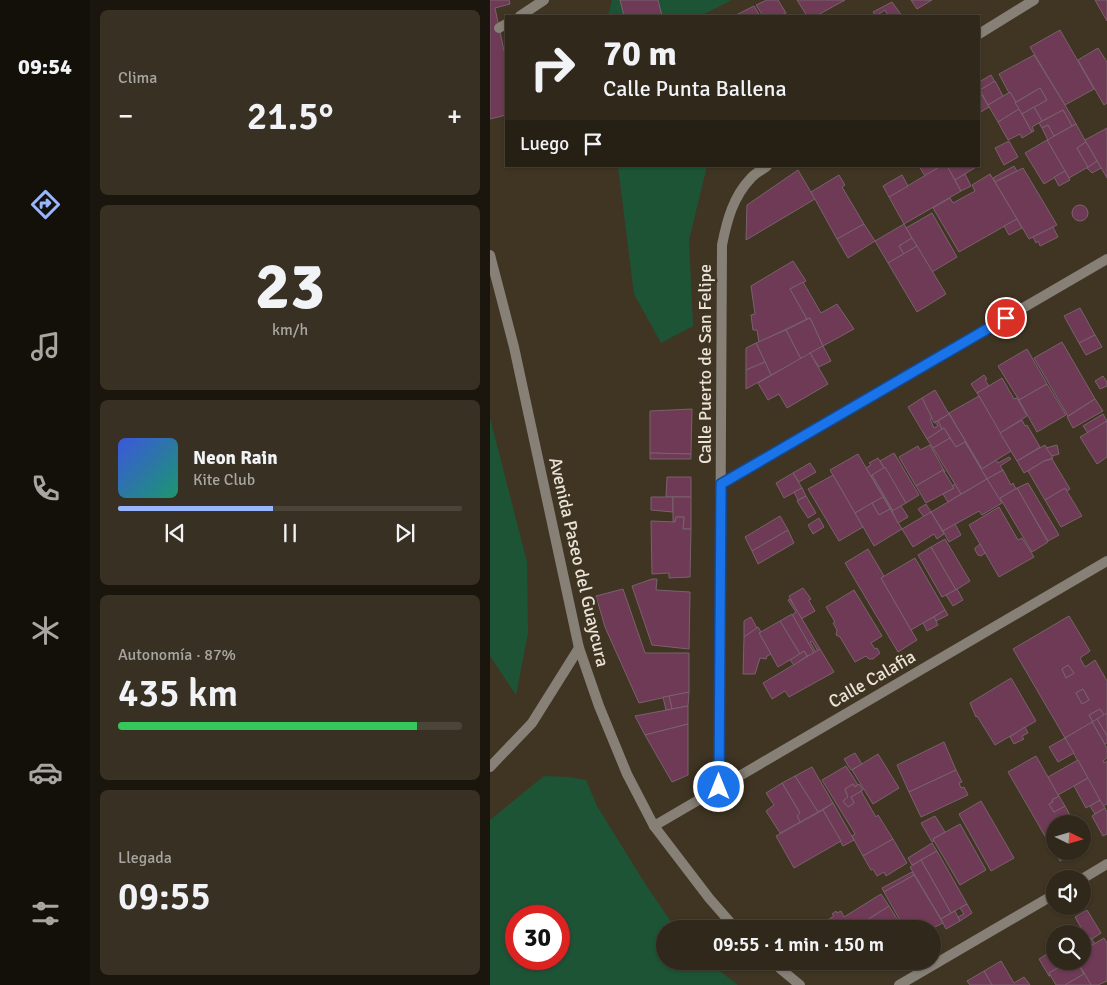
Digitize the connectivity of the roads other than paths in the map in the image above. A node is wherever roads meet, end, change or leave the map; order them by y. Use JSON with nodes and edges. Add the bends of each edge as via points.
{"nodes":[{"id":1,"x":544,"y":0,"type":"edge"},
{"id":2,"x":1034,"y":0,"type":"edge"},
{"id":3,"x":522,"y":15,"type":"edge"},
{"id":4,"x":980,"y":33,"type":"edge"},
{"id":5,"x":766,"y":167,"type":"edge"},
{"id":6,"x":490,"y":255,"type":"edge"},
{"id":7,"x":1107,"y":259,"type":"edge"},
{"id":8,"x":721,"y":484,"type":"junction"},
{"id":9,"x":1107,"y":561,"type":"edge"},
{"id":10,"x":580,"y":648,"type":"junction"},
{"id":11,"x":490,"y":767,"type":"edge"},
{"id":12,"x":719,"y":787,"type":"junction"},
{"id":13,"x":654,"y":826,"type":"junction"},
{"id":14,"x":1107,"y":864,"type":"edge"},
{"id":15,"x":1091,"y":874,"type":"edge"},
{"id":16,"x":1046,"y":899,"type":"edge"},
{"id":17,"x":728,"y":920,"type":"edge"},
{"id":18,"x":782,"y":970,"type":"edge"},
{"id":19,"x":800,"y":985,"type":"edge"},
{"id":20,"x":898,"y":985,"type":"edge"}],
"edges":[{"from":1,"to":3,"type":"street"},
{"from":2,"to":4,"type":"street"},
{"from":5,"to":8,"type":"street","name":"Calle Puerto de San Felipe","via":[[752,177],[735,199],[722,245]]},
{"from":6,"to":10,"type":"street","name":"Avenida Paseo del Guaycura","via":[[514,347]]},
{"from":7,"to":8,"type":"street"},
{"from":8,"to":12,"type":"street","name":"Calle Puerto de San Felipe"},
{"from":9,"to":12,"type":"street","name":"Calle Calafia"},
{"from":10,"to":11,"type":"street","via":[[532,723]]},
{"from":10,"to":13,"type":"street","name":"Avenida Paseo del Guaycura","via":[[599,706]]},
{"from":12,"to":13,"type":"street","name":"Calle Calafia"},
{"from":13,"to":17,"type":"street","name":"Avenida Paseo del Guaycura"},
{"from":14,"to":15,"type":"street"},
{"from":16,"to":20,"type":"street"},
{"from":18,"to":19,"type":"street"}]}
